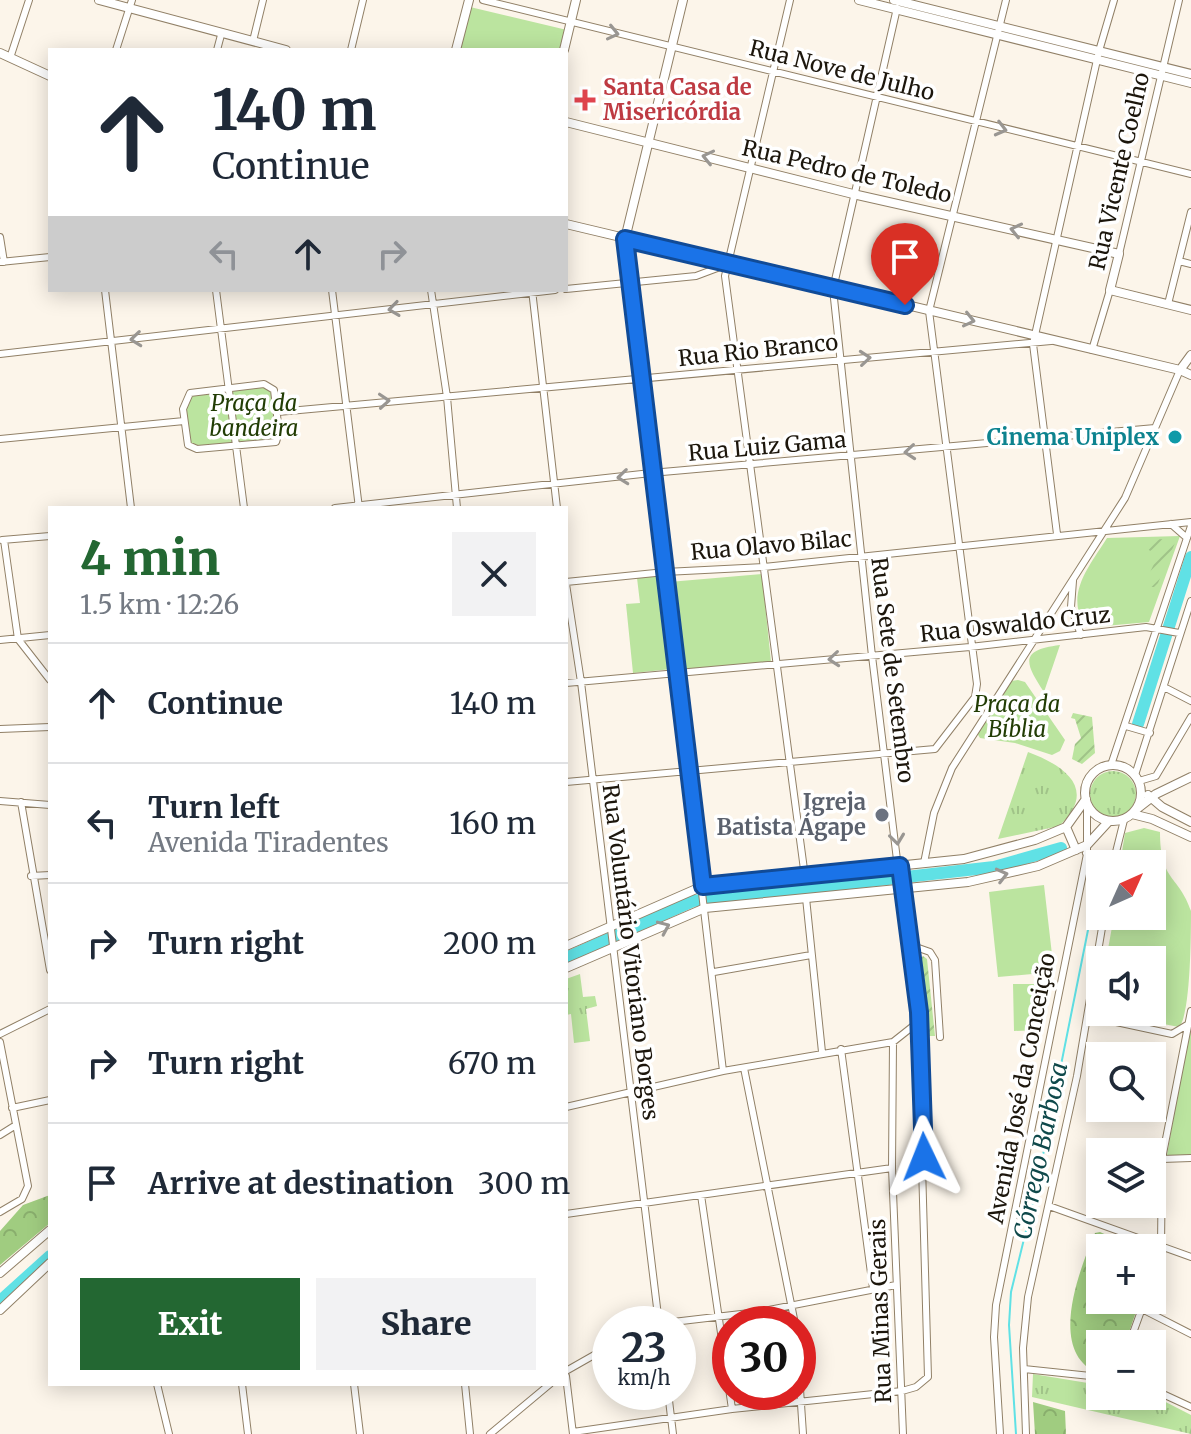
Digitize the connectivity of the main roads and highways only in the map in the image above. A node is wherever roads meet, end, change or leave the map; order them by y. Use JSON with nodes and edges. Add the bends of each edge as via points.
{"nodes":[{"id":1,"x":99,"y":0,"type":"edge"},
{"id":2,"x":469,"y":0,"type":"edge"},
{"id":3,"x":576,"y":0,"type":"edge"},
{"id":4,"x":683,"y":0,"type":"edge"},
{"id":5,"x":859,"y":0,"type":"edge"},
{"id":6,"x":896,"y":3,"type":"edge"},
{"id":7,"x":130,"y":5,"type":"edge"},
{"id":8,"x":998,"y":31,"type":"junction"},
{"id":9,"x":279,"y":48,"type":"edge"},
{"id":10,"x":457,"y":48,"type":"edge"},
{"id":11,"x":565,"y":48,"type":"edge"},
{"id":12,"x":0,"y":53,"type":"edge"},
{"id":13,"x":1160,"y":71,"type":"junction"},
{"id":14,"x":1191,"y":74,"type":"edge"},
{"id":15,"x":48,"y":75,"type":"edge"},
{"id":16,"x":1191,"y":83,"type":"edge"},
{"id":17,"x":568,"y":123,"type":"edge"},
{"id":18,"x":649,"y":143,"type":"junction"},
{"id":19,"x":568,"y":225,"type":"edge"},
{"id":20,"x":625,"y":239,"type":"junction"},
{"id":21,"x":1119,"y":254,"type":"joint"},
{"id":22,"x":1191,"y":310,"type":"edge"},
{"id":23,"x":1191,"y":355,"type":"edge"},
{"id":24,"x":1180,"y":370,"type":"junction"},
{"id":25,"x":1191,"y":375,"type":"edge"},
{"id":26,"x":1191,"y":777,"type":"edge"},
{"id":27,"x":1138,"y":781,"type":"junction"},
{"id":28,"x":1151,"y":798,"type":"junction"},
{"id":29,"x":1086,"y":801,"type":"junction"},
{"id":30,"x":1131,"y":814,"type":"junction"},
{"id":31,"x":1109,"y":821,"type":"junction"},
{"id":32,"x":1191,"y":822,"type":"edge"},
{"id":33,"x":1066,"y":827,"type":"junction"},
{"id":34,"x":1191,"y":837,"type":"edge"},
{"id":35,"x":1083,"y":849,"type":"junction"},
{"id":36,"x":568,"y":945,"type":"edge"},
{"id":37,"x":568,"y":967,"type":"edge"},
{"id":38,"x":48,"y":1232,"type":"edge"},
{"id":39,"x":48,"y":1265,"type":"edge"},
{"id":40,"x":1,"y":1271,"type":"edge"},
{"id":41,"x":0,"y":1310,"type":"edge"}],
"edges":[{"from":1,"to":7,"type":"main road"},
{"from":2,"to":10,"type":"main road"},
{"from":3,"to":11,"type":"main road"},
{"from":4,"to":18,"type":"main road"},
{"from":5,"to":6,"type":"main road","via":[[881,6]]},
{"from":6,"to":8,"type":"main road"},
{"from":6,"to":8,"type":"main road"},
{"from":7,"to":9,"type":"main road"},
{"from":8,"to":13,"type":"main road"},
{"from":12,"to":15,"type":"main road"},
{"from":13,"to":14,"type":"main road"},
{"from":13,"to":16,"type":"main road"},
{"from":17,"to":18,"type":"main road","name":"Rua Pedro de Toledo"},
{"from":18,"to":20,"type":"main road"},
{"from":21,"to":18,"type":"main road","name":"Rua Pedro de Toledo","one_way":true},
{"from":19,"to":20,"type":"main road"},
{"from":20,"to":24,"type":"main road","one_way":true,"via":[[1033,340]]},
{"from":21,"to":22,"type":"main road","name":"Rua Vicente Coelho","via":[[1110,290]]},
{"from":23,"to":24,"type":"main road"},
{"from":24,"to":25,"type":"main road"},
{"from":26,"to":28,"type":"main road"},
{"from":27,"to":28,"type":"main road"},
{"from":27,"to":29,"type":"main road","via":[[1124,767],[1100,768],[1090,778]]},
{"from":27,"to":30,"type":"main road"},
{"from":28,"to":30,"type":"main road"},
{"from":28,"to":32,"type":"main road"},
{"from":29,"to":31,"type":"main road","via":[[1095,815]]},
{"from":29,"to":33,"type":"main road"},
{"from":30,"to":31,"type":"main road"},
{"from":30,"to":34,"type":"main road"},
{"from":31,"to":35,"type":"main road"},
{"from":33,"to":35,"type":"main road"},
{"from":33,"to":36,"type":"main road","via":[[964,859],[703,889]]},
{"from":37,"to":35,"type":"main road","one_way":true,"via":[[705,906],[991,878]]},
{"from":38,"to":40,"type":"main road"},
{"from":39,"to":41,"type":"main road"}]}
